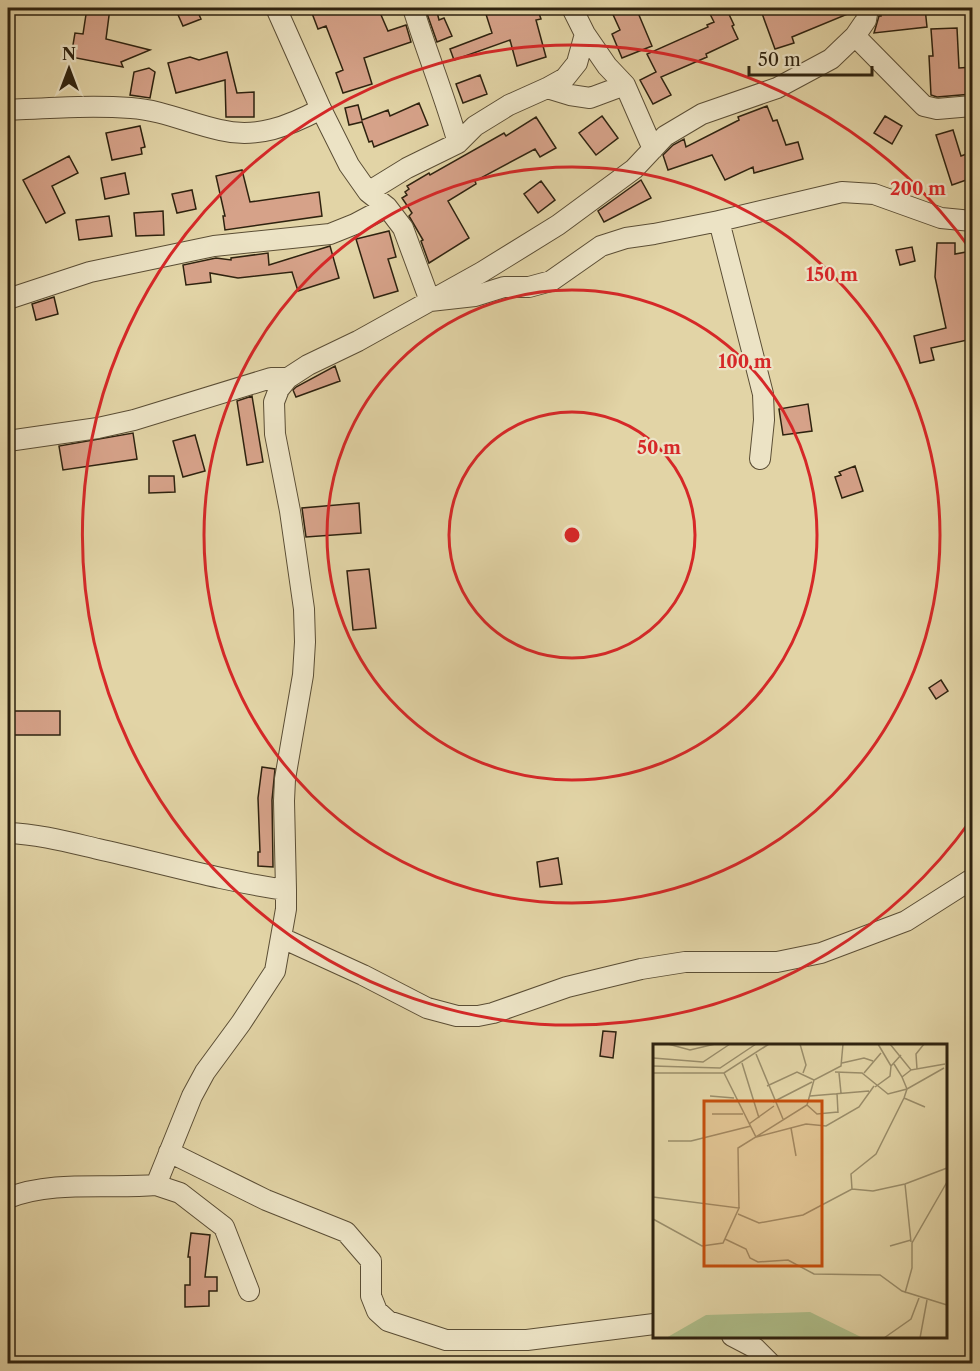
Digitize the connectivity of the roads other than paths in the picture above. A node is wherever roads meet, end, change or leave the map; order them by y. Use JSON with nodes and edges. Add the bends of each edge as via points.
{"nodes":[{"id":1,"x":276,"y":8,"type":"edge"},
{"id":2,"x":413,"y":8,"type":"edge"},
{"id":3,"x":573,"y":8,"type":"edge"},
{"id":4,"x":868,"y":8,"type":"edge"},
{"id":5,"x":585,"y":34,"type":"junction"},
{"id":6,"x":855,"y":36,"type":"junction"},
{"id":7,"x":625,"y":85,"type":"junction"},
{"id":8,"x":547,"y":88,"type":"junction"},
{"id":9,"x":972,"y":106,"type":"edge"},
{"id":10,"x":321,"y":109,"type":"junction"},
{"id":11,"x":8,"y":110,"type":"edge"},
{"id":12,"x":458,"y":143,"type":"junction"},
{"id":13,"x":653,"y":149,"type":"junction"},
{"id":14,"x":368,"y":192,"type":"junction"},
{"id":15,"x":387,"y":207,"type":"junction"},
{"id":16,"x":972,"y":220,"type":"edge"},
{"id":17,"x":719,"y":221,"type":"junction"},
{"id":18,"x":8,"y":299,"type":"edge"},
{"id":19,"x":430,"y":301,"type":"junction"},
{"id":20,"x":288,"y":378,"type":"junction"},
{"id":21,"x":8,"y":441,"type":"edge"},
{"id":22,"x":760,"y":459,"type":"dead end"},
{"id":23,"x":8,"y":833,"type":"edge"},
{"id":24,"x":972,"y":879,"type":"edge"},
{"id":25,"x":286,"y":890,"type":"junction"},
{"id":26,"x":282,"y":938,"type":"junction"},
{"id":27,"x":169,"y":1152,"type":"junction"},
{"id":28,"x":156,"y":1185,"type":"junction"},
{"id":29,"x":8,"y":1198,"type":"edge"},
{"id":30,"x":249,"y":1291,"type":"dead end"},
{"id":31,"x":653,"y":1324,"type":"edge"},
{"id":32,"x":736,"y":1338,"type":"edge"},
{"id":33,"x":771,"y":1364,"type":"edge"}],
"edges":[{"from":1,"to":10,"type":"street"},
{"from":2,"to":12,"type":"street"},
{"from":3,"to":5,"type":"street"},
{"from":4,"to":6,"type":"street","via":[[866,20]]},
{"from":5,"to":7,"type":"street"},
{"from":5,"to":8,"type":"street","via":[[577,63],[565,78]]},
{"from":6,"to":9,"type":"street","via":[[924,106]]},
{"from":6,"to":13,"type":"street","via":[[831,59],[777,88],[702,114],[665,136]]},
{"from":7,"to":8,"type":"street","via":[[590,98]]},
{"from":7,"to":13,"type":"street"},
{"from":8,"to":12,"type":"street","via":[[475,126]]},
{"from":10,"to":11,"type":"street","via":[[283,128],[241,133],[133,108]]},
{"from":10,"to":14,"type":"street","via":[[349,165]]},
{"from":12,"to":14,"type":"street"},
{"from":13,"to":19,"type":"street","via":[[634,169],[558,225]]},
{"from":14,"to":15,"type":"street"},
{"from":15,"to":18,"type":"street","via":[[330,234],[214,246],[90,272]]},
{"from":15,"to":19,"type":"street","via":[[403,228]]},
{"from":16,"to":17,"type":"street","via":[[941,218],[874,194],[842,192]]},
{"from":17,"to":19,"type":"street","via":[[609,243],[551,281]]},
{"from":17,"to":22,"type":"street","via":[[763,394]]},
{"from":19,"to":20,"type":"street"},
{"from":20,"to":21,"type":"street","via":[[271,378],[116,424]]},
{"from":20,"to":25,"type":"street","via":[[274,402],[275,434],[292,521],[305,642],[285,779]]},
{"from":23,"to":25,"type":"street","via":[[58,840],[220,879]]},
{"from":24,"to":26,"type":"street","via":[[906,921],[821,953],[777,962],[685,962],[641,969],[567,987],[478,1016],[458,1016],[427,1008]]},
{"from":25,"to":26,"type":"street"},
{"from":26,"to":27,"type":"street","via":[[275,971],[205,1072]]},
{"from":27,"to":28,"type":"street"},
{"from":27,"to":31,"type":"street","via":[[266,1200],[346,1232],[371,1261],[370,1296],[377,1311],[388,1321],[446,1340],[527,1340]]},
{"from":28,"to":29,"type":"street","via":[[51,1188]]},
{"from":28,"to":30,"type":"street","via":[[180,1194],[224,1227]]},
{"from":32,"to":33,"type":"street","via":[[755,1348]]}]}
